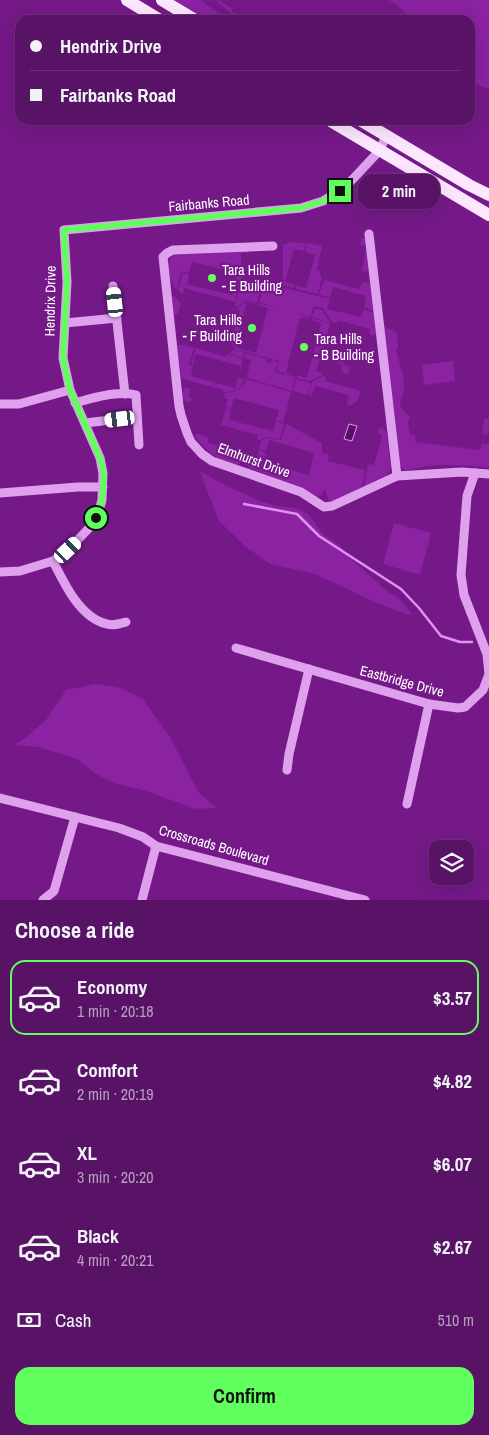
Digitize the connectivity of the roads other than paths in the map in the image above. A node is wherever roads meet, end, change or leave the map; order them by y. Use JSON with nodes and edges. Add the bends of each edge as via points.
{"nodes":[{"id":1,"x":127,"y":0,"type":"edge"},
{"id":2,"x":162,"y":0,"type":"edge"},
{"id":3,"x":152,"y":15,"type":"edge"},
{"id":4,"x":187,"y":15,"type":"edge"},
{"id":5,"x":338,"y":125,"type":"edge"},
{"id":6,"x":368,"y":125,"type":"edge"},
{"id":7,"x":386,"y":136,"type":"junction"},
{"id":8,"x":380,"y":150,"type":"junction"},
{"id":9,"x":469,"y":185,"type":"junction"},
{"id":10,"x":489,"y":186,"type":"edge"},
{"id":11,"x":489,"y":195,"type":"edge"},
{"id":12,"x":489,"y":215,"type":"edge"},
{"id":13,"x":64,"y":230,"type":"joint"},
{"id":14,"x":369,"y":234,"type":"dead end"},
{"id":15,"x":273,"y":246,"type":"dead end"},
{"id":16,"x":113,"y":286,"type":"dead end"},
{"id":17,"x":116,"y":318,"type":"junction"},
{"id":18,"x":65,"y":323,"type":"junction"},
{"id":19,"x":70,"y":390,"type":"junction"},
{"id":20,"x":125,"y":394,"type":"junction"},
{"id":21,"x":0,"y":404,"type":"edge"},
{"id":22,"x":75,"y":404,"type":"junction"},
{"id":23,"x":137,"y":417,"type":"junction"},
{"id":24,"x":84,"y":424,"type":"junction"},
{"id":25,"x":139,"y":445,"type":"dead end"},
{"id":26,"x":475,"y":473,"type":"junction"},
{"id":27,"x":489,"y":474,"type":"edge"},
{"id":28,"x":397,"y":476,"type":"junction"},
{"id":29,"x":103,"y":487,"type":"junction"},
{"id":30,"x":0,"y":493,"type":"edge"},
{"id":31,"x":53,"y":561,"type":"junction"},
{"id":32,"x":0,"y":572,"type":"edge"},
{"id":33,"x":126,"y":622,"type":"dead end"},
{"id":34,"x":236,"y":648,"type":"dead end"},
{"id":35,"x":309,"y":669,"type":"junction"},
{"id":36,"x":429,"y":704,"type":"junction"},
{"id":37,"x":287,"y":770,"type":"dead end"},
{"id":38,"x":0,"y":798,"type":"edge"},
{"id":39,"x":407,"y":804,"type":"dead end"},
{"id":40,"x":75,"y":817,"type":"junction"},
{"id":41,"x":156,"y":846,"type":"junction"},
{"id":42,"x":145,"y":899,"type":"edge"},
{"id":43,"x":43,"y":900,"type":"edge"},
{"id":44,"x":365,"y":900,"type":"edge"}],
"edges":[{"from":1,"to":3,"type":"main road"},
{"from":2,"to":4,"type":"main road"},
{"from":5,"to":8,"type":"main road"},
{"from":6,"to":7,"type":"main road"},
{"from":7,"to":8,"type":"street","name":"Fairbanks Road"},
{"from":7,"to":9,"type":"main road"},
{"from":8,"to":12,"type":"main road"},
{"from":8,"to":13,"type":"street","name":"Fairbanks Road","via":[[340,191],[301,208]]},
{"from":9,"to":10,"type":"main road"},
{"from":9,"to":11,"type":"main road"},
{"from":13,"to":18,"type":"street","name":"Hendrix Drive"},
{"from":14,"to":28,"type":"street"},
{"from":15,"to":28,"type":"street","name":"Elmhurst Drive","via":[[173,250],[163,257],[179,406],[187,433],[202,454],[212,461],[301,492],[324,507]]},
{"from":16,"to":17,"type":"street"},
{"from":17,"to":18,"type":"street"},
{"from":17,"to":20,"type":"street"},
{"from":18,"to":19,"type":"street","name":"Hendrix Drive","via":[[63,358]]},
{"from":19,"to":21,"type":"street","via":[[19,404]]},
{"from":19,"to":22,"type":"street","name":"Hendrix Drive"},
{"from":20,"to":22,"type":"street","via":[[95,396]]},
{"from":20,"to":23,"type":"street","via":[[136,395]]},
{"from":22,"to":24,"type":"street","name":"Hendrix Drive"},
{"from":23,"to":24,"type":"street"},
{"from":23,"to":25,"type":"street"},
{"from":24,"to":29,"type":"street","name":"Hendrix Drive","via":[[100,458]]},
{"from":26,"to":27,"type":"street","name":"Elmhurst Drive"},
{"from":26,"to":28,"type":"street","name":"Elmhurst Drive"},
{"from":26,"to":36,"type":"street","name":"Eastbridge Drive","via":[[467,496],[461,575],[464,595],[487,654],[489,674],[483,690],[465,707]]},
{"from":29,"to":30,"type":"street"},
{"from":29,"to":31,"type":"street","name":"Hendrix Drive","via":[[99,511],[92,525]]},
{"from":31,"to":32,"type":"street","name":"Hendrix Drive","via":[[20,571]]},
{"from":31,"to":33,"type":"street","via":[[72,596],[89,614],[106,624]]},
{"from":34,"to":35,"type":"street","name":"Eastbridge Drive"},
{"from":35,"to":36,"type":"street","name":"Eastbridge Drive"},
{"from":35,"to":37,"type":"street"},
{"from":36,"to":39,"type":"street"},
{"from":38,"to":40,"type":"street","name":"Crossroads Boulevard"},
{"from":40,"to":41,"type":"street","name":"Crossroads Boulevard","via":[[119,828]]},
{"from":40,"to":43,"type":"street","via":[[54,891]]},
{"from":41,"to":42,"type":"street"},
{"from":41,"to":44,"type":"street","name":"Crossroads Boulevard"}]}
